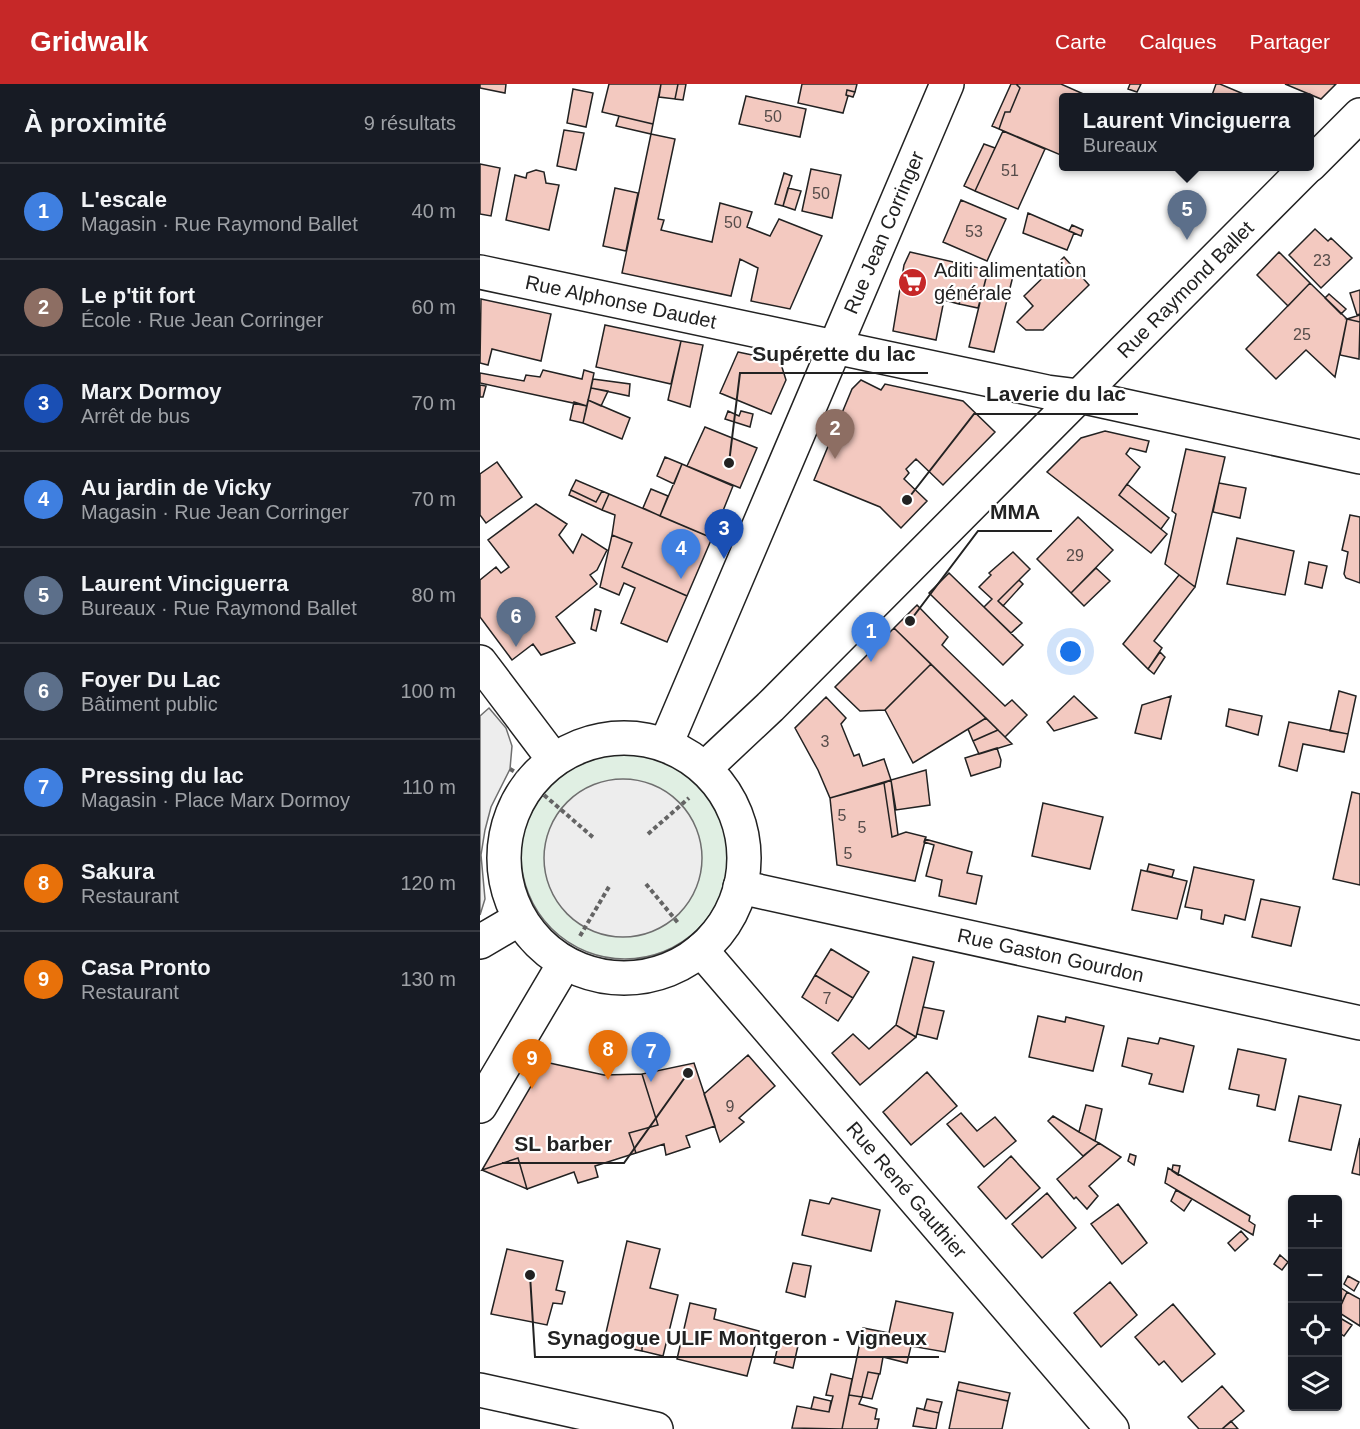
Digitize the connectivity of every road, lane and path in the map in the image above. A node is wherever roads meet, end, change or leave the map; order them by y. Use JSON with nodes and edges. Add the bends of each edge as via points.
{"nodes":[{"id":1,"x":947,"y":84,"type":"edge"},
{"id":2,"x":1360,"y":115,"type":"edge"},
{"id":3,"x":1314,"y":161,"type":"edge"},
{"id":4,"x":1304,"y":171,"type":"edge"},
{"id":5,"x":480,"y":272,"type":"edge"},
{"id":6,"x":834,"y":346,"type":"junction"},
{"id":7,"x":1078,"y":396,"type":"junction"},
{"id":8,"x":1360,"y":457,"type":"edge"},
{"id":9,"x":480,"y":662,"type":"edge"},
{"id":10,"x":666,"y":744,"type":"junction"},
{"id":11,"x":554,"y":760,"type":"junction"},
{"id":12,"x":520,"y":776,"type":"junction"},
{"id":13,"x":699,"y":781,"type":"junction"},
{"id":14,"x":648,"y":834,"type":"dead end"},
{"id":15,"x":595,"y":838,"type":"dead end"},
{"id":16,"x":646,"y":884,"type":"dead end"},
{"id":17,"x":610,"y":885,"type":"dead end"},
{"id":18,"x":740,"y":887,"type":"junction"},
{"id":19,"x":519,"y":919,"type":"junction"},
{"id":20,"x":693,"y":941,"type":"junction"},
{"id":21,"x":480,"y":942,"type":"edge"},
{"id":22,"x":560,"y":960,"type":"junction"},
{"id":23,"x":1360,"y":1023,"type":"edge"},
{"id":24,"x":480,"y":1107,"type":"edge"},
{"id":25,"x":480,"y":1390,"type":"edge"},
{"id":26,"x":656,"y":1429,"type":"edge"},
{"id":27,"x":1112,"y":1429,"type":"edge"}],
"edges":[{"from":1,"to":6,"type":"street","name":"Rue Jean Corringer"},
{"from":2,"to":3,"type":"street","name":"Rue Raymond Ballet"},
{"from":4,"to":7,"type":"street","name":"Rue Raymond Ballet"},
{"from":5,"to":6,"type":"street","name":"Rue Alphonse Daudet"},
{"from":6,"to":7,"type":"street","name":"Rue Alphonse Daudet"},
{"from":6,"to":10,"type":"street","name":"Rue Jean Corringer"},
{"from":7,"to":8,"type":"street","name":"Rue Alphonse Daudet"},
{"from":7,"to":13,"type":"street","name":"Rue Raymond Ballet"},
{"from":9,"to":11,"type":"street"},
{"from":10,"to":11,"type":"street","via":[[627,737],[589,742]]},
{"from":10,"to":13,"type":"street","via":[[686,754]]},
{"from":11,"to":12,"type":"street"},
{"from":12,"to":15,"type":"path"},
{"from":12,"to":19,"type":"street","via":[[503,850],[506,886]]},
{"from":13,"to":14,"type":"path"},
{"from":13,"to":18,"type":"street","via":[[726,793],[740,823],[745,855]]},
{"from":16,"to":20,"type":"path"},
{"from":17,"to":22,"type":"path","via":[[571,951]]},
{"from":18,"to":20,"type":"street","via":[[726,922]]},
{"from":18,"to":23,"type":"street","name":"Rue Gaston Gourdon"},
{"from":19,"to":21,"type":"street"},
{"from":19,"to":22,"type":"street","via":[[538,944]]},
{"from":20,"to":22,"type":"street","via":[[670,969],[635,978],[598,976]]},
{"from":20,"to":27,"type":"street","name":"Rue René Gauthier"},
{"from":22,"to":24,"type":"street"},
{"from":25,"to":26,"type":"street"}]}
